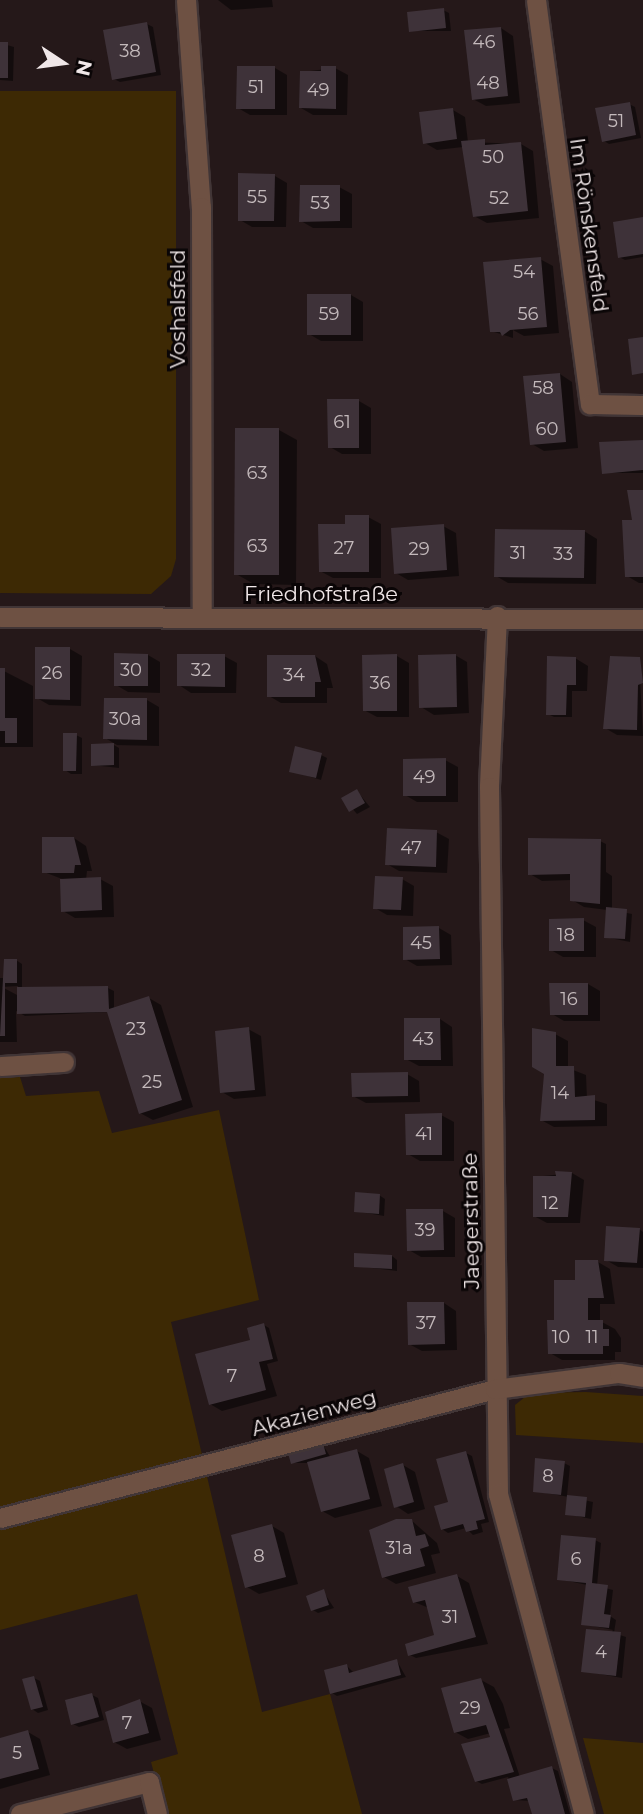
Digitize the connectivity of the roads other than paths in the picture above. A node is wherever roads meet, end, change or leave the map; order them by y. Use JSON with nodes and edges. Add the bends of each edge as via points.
{"nodes":[{"id":1,"x":186,"y":0,"type":"edge"},
{"id":2,"x":536,"y":0,"type":"edge"},
{"id":3,"x":643,"y":405,"type":"edge"},
{"id":4,"x":497,"y":616,"type":"junction"},
{"id":5,"x":0,"y":617,"type":"edge"},
{"id":6,"x":202,"y":618,"type":"junction"},
{"id":7,"x":643,"y":619,"type":"edge"},
{"id":8,"x":65,"y":1062,"type":"dead end"},
{"id":9,"x":0,"y":1066,"type":"edge"},
{"id":10,"x":643,"y":1377,"type":"edge"},
{"id":11,"x":495,"y":1389,"type":"junction"},
{"id":12,"x":0,"y":1518,"type":"edge"},
{"id":13,"x":20,"y":1814,"type":"edge"},
{"id":14,"x":157,"y":1814,"type":"edge"},
{"id":15,"x":584,"y":1814,"type":"edge"}],
"edges":[{"from":1,"to":6,"type":"street","name":"Voshalsfeld","via":[[201,207]]},
{"from":2,"to":3,"type":"street","name":"Im Rönskensfeld","via":[[590,404]]},
{"from":4,"to":6,"type":"street","name":"Friedhofstraße"},
{"from":4,"to":7,"type":"street","name":"Friedhofstraße"},
{"from":4,"to":11,"type":"street","name":"Jaegerstraße","via":[[489,787]]},
{"from":5,"to":6,"type":"street","name":"Friedhofstraße"},
{"from":8,"to":9,"type":"street"},
{"from":10,"to":11,"type":"street","name":"Akazienweg","via":[[619,1373]]},
{"from":11,"to":12,"type":"street","name":"Akazienweg"},
{"from":11,"to":15,"type":"street","name":"Jaegerstraße","via":[[498,1494]]},
{"from":13,"to":14,"type":"street","via":[[149,1782]]}]}
